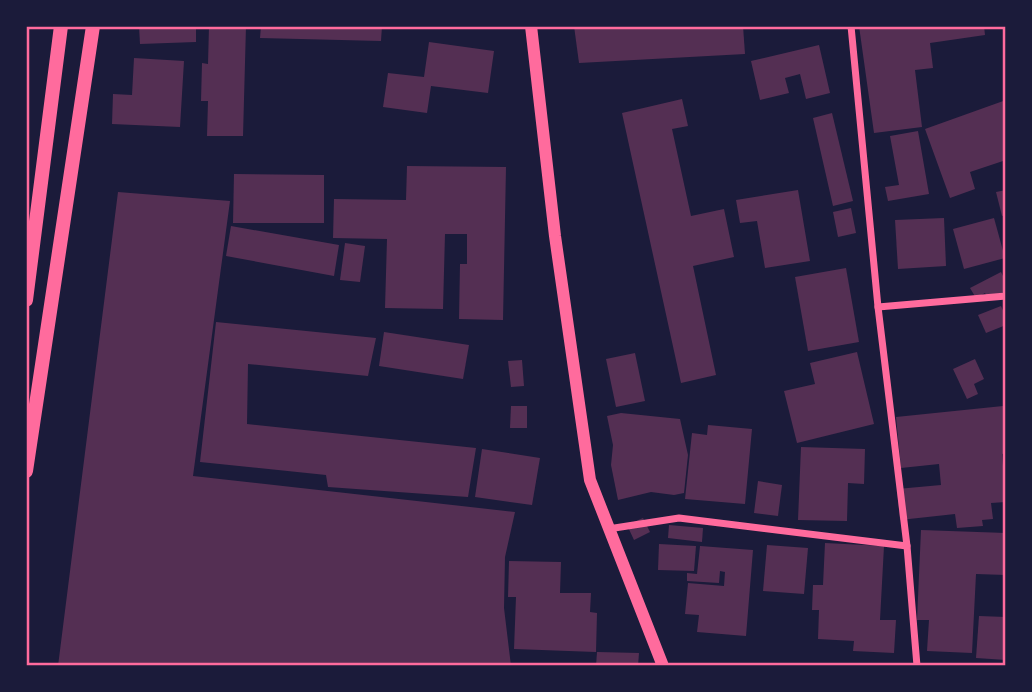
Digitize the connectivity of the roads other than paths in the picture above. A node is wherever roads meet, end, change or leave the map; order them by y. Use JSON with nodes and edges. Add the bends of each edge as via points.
{"nodes":[{"id":1,"x":61,"y":26,"type":"edge"},
{"id":2,"x":93,"y":26,"type":"edge"},
{"id":3,"x":531,"y":26,"type":"edge"},
{"id":4,"x":851,"y":26,"type":"edge"},
{"id":5,"x":29,"y":252,"type":"edge"},
{"id":6,"x":1006,"y":296,"type":"edge"},
{"id":7,"x":26,"y":300,"type":"edge"},
{"id":8,"x":878,"y":307,"type":"junction"},
{"id":9,"x":26,"y":471,"type":"edge"},
{"id":10,"x":608,"y":529,"type":"junction"},
{"id":11,"x":908,"y":546,"type":"junction"},
{"id":12,"x":663,"y":666,"type":"edge"},
{"id":13,"x":917,"y":666,"type":"edge"}],
"edges":[{"from":1,"to":5,"type":"main road"},
{"from":2,"to":9,"type":"main road"},
{"from":3,"to":10,"type":"street","via":[[590,480]]},
{"from":4,"to":8,"type":"street"},
{"from":5,"to":7,"type":"main road"},
{"from":6,"to":8,"type":"street"},
{"from":8,"to":11,"type":"street"},
{"from":10,"to":11,"type":"street","via":[[678,518]]},
{"from":10,"to":12,"type":"street"},
{"from":11,"to":13,"type":"street"}]}
